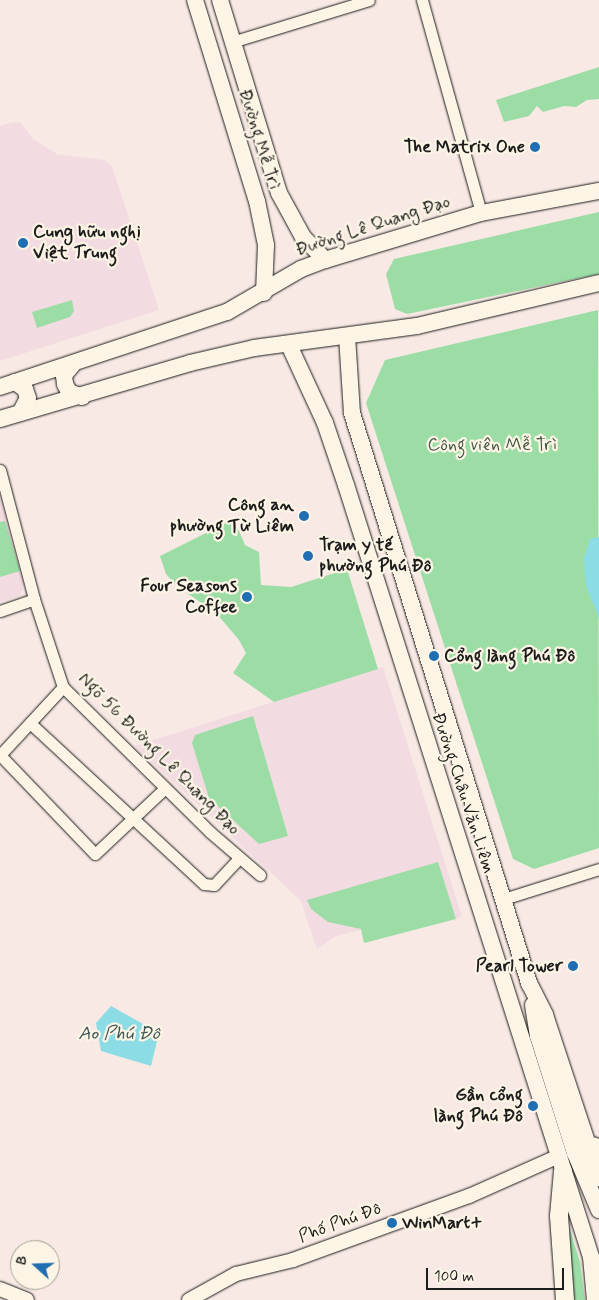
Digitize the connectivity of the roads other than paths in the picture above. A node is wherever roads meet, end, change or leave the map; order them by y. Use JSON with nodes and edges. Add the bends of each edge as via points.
{"nodes":[{"id":1,"x":194,"y":0,"type":"edge"},
{"id":2,"x":220,"y":0,"type":"edge"},
{"id":3,"x":369,"y":0,"type":"edge"},
{"id":4,"x":422,"y":0,"type":"edge"},
{"id":5,"x":232,"y":42,"type":"junction"},
{"id":6,"x":599,"y":191,"type":"edge"},
{"id":7,"x":279,"y":193,"type":"junction"},
{"id":8,"x":257,"y":200,"type":"junction"},
{"id":9,"x":481,"y":213,"type":"junction"},
{"id":10,"x":325,"y":260,"type":"junction"},
{"id":11,"x":599,"y":283,"type":"edge"},
{"id":12,"x":264,"y":293,"type":"junction"},
{"id":13,"x":347,"y":336,"type":"junction"},
{"id":14,"x":289,"y":345,"type":"junction"},
{"id":15,"x":74,"y":363,"type":"junction"},
{"id":16,"x":7,"y":384,"type":"edge"},
{"id":17,"x":82,"y":397,"type":"junction"},
{"id":18,"x":20,"y":413,"type":"junction"},
{"id":19,"x":352,"y":413,"type":"junction"},
{"id":20,"x":0,"y":419,"type":"edge"},
{"id":21,"x":325,"y":423,"type":"junction"},
{"id":22,"x":0,"y":470,"type":"edge"},
{"id":23,"x":34,"y":599,"type":"junction"},
{"id":24,"x":0,"y":611,"type":"edge"},
{"id":25,"x":63,"y":686,"type":"junction"},
{"id":26,"x":440,"y":696,"type":"junction"},
{"id":27,"x":413,"y":704,"type":"junction"},
{"id":28,"x":30,"y":723,"type":"junction"},
{"id":29,"x":0,"y":755,"type":"edge"},
{"id":30,"x":165,"y":788,"type":"junction"},
{"id":31,"x":134,"y":820,"type":"junction"},
{"id":32,"x":239,"y":858,"type":"junction"},
{"id":33,"x":599,"y":869,"type":"edge"},
{"id":34,"x":260,"y":874,"type":"dead end"},
{"id":35,"x":503,"y":899,"type":"junction"},
{"id":36,"x":530,"y":983,"type":"junction"},
{"id":37,"x":593,"y":1147,"type":"edge"},
{"id":38,"x":561,"y":1163,"type":"junction"},
{"id":39,"x":599,"y":1178,"type":"edge"},
{"id":40,"x":599,"y":1210,"type":"edge"},
{"id":41,"x":595,"y":1260,"type":"edge"},
{"id":42,"x":0,"y":1289,"type":"edge"},
{"id":43,"x":27,"y":1300,"type":"edge"},
{"id":44,"x":189,"y":1300,"type":"edge"},
{"id":45,"x":565,"y":1300,"type":"edge"},
{"id":46,"x":595,"y":1300,"type":"edge"}],
"edges":[{"from":1,"to":8,"type":"main road","name":"Đường Mễ Trì"},
{"from":2,"to":5,"type":"main road","name":"Đường Mễ Trì"},
{"from":3,"to":5,"type":"street"},
{"from":4,"to":9,"type":"street"},
{"from":5,"to":7,"type":"main road","name":"Đường Mễ Trì"},
{"from":6,"to":9,"type":"main road","name":"Đường Lê Quang Đạo"},
{"from":7,"to":8,"type":"main road"},
{"from":7,"to":10,"type":"main road","name":"Đường Mễ Trì","via":[[302,236]]},
{"from":8,"to":12,"type":"main road","name":"Đường Mễ Trì","via":[[266,245]]},
{"from":9,"to":10,"type":"main road","name":"Đường Lê Quang Đạo"},
{"from":10,"to":12,"type":"main road","name":"Đường Lê Quang Đạo","via":[[302,269]]},
{"from":11,"to":13,"type":"main road","via":[[417,326]]},
{"from":12,"to":15,"type":"main road","name":"Đường Lê Quang Đạo","via":[[226,312]]},
{"from":13,"to":14,"type":"main road"},
{"from":13,"to":19,"type":"main road","name":"Đường Châu Văn Liêm"},
{"from":14,"to":17,"type":"main road","via":[[254,348],[190,363]]},
{"from":14,"to":21,"type":"main road","name":"Đường Châu Văn Liêm"},
{"from":15,"to":16,"type":"main road","name":"Đường Lê Quang Đạo"},
{"from":15,"to":17,"type":"main road","via":[[64,375],[65,384],[69,392]]},
{"from":16,"to":18,"type":"main road","via":[[25,388],[28,398]]},
{"from":17,"to":18,"type":"main road"},
{"from":18,"to":20,"type":"main road"},
{"from":19,"to":21,"type":"main road"},
{"from":19,"to":26,"type":"main road","name":"Đường Châu Văn Liêm"},
{"from":21,"to":27,"type":"main road","name":"Đường Châu Văn Liêm"},
{"from":22,"to":23,"type":"street","name":"Ngõ 56 Đường Lê Quang Đạo"},
{"from":23,"to":24,"type":"street"},
{"from":23,"to":25,"type":"street","name":"Ngõ 56 Đường Lê Quang Đạo"},
{"from":25,"to":28,"type":"street"},
{"from":25,"to":30,"type":"street","name":"Ngõ 56 Đường Lê Quang Đạo"},
{"from":26,"to":27,"type":"main road"},
{"from":26,"to":35,"type":"main road","name":"Đường Châu Văn Liêm"},
{"from":27,"to":38,"type":"main road","name":"Đường Châu Văn Liêm"},
{"from":28,"to":29,"type":"street"},
{"from":28,"to":31,"type":"street"},
{"from":29,"to":31,"type":"street","via":[[95,854]]},
{"from":30,"to":31,"type":"street"},
{"from":30,"to":32,"type":"street","name":"Ngõ 56 Đường Lê Quang Đạo"},
{"from":31,"to":32,"type":"street","name":"Ngõ 56 Đường Lê Quang Đạo","via":[[204,884],[214,885]]},
{"from":32,"to":34,"type":"street","name":"Ngõ 56 Đường Lê Quang Đạo"},
{"from":33,"to":35,"type":"street"},
{"from":35,"to":36,"type":"main road","name":"Đường Châu Văn Liêm"},
{"from":36,"to":37,"type":"main road","name":"Đường Châu Văn Liêm","via":[[545,1015]]},
{"from":36,"to":40,"type":"main road","via":[[538,1036],[576,1153]]},
{"from":37,"to":39,"type":"main road","name":"Đường Châu Văn Liêm"},
{"from":38,"to":41,"type":"main road","name":"Đường Châu Văn Liêm"},
{"from":38,"to":44,"type":"street","name":"Phố Phú Đô","via":[[293,1260],[236,1274]]},
{"from":38,"to":45,"type":"main road","via":[[559,1216]]},
{"from":41,"to":46,"type":"main road","name":"Đường Châu Văn Liêm"},
{"from":42,"to":43,"type":"street"}]}
